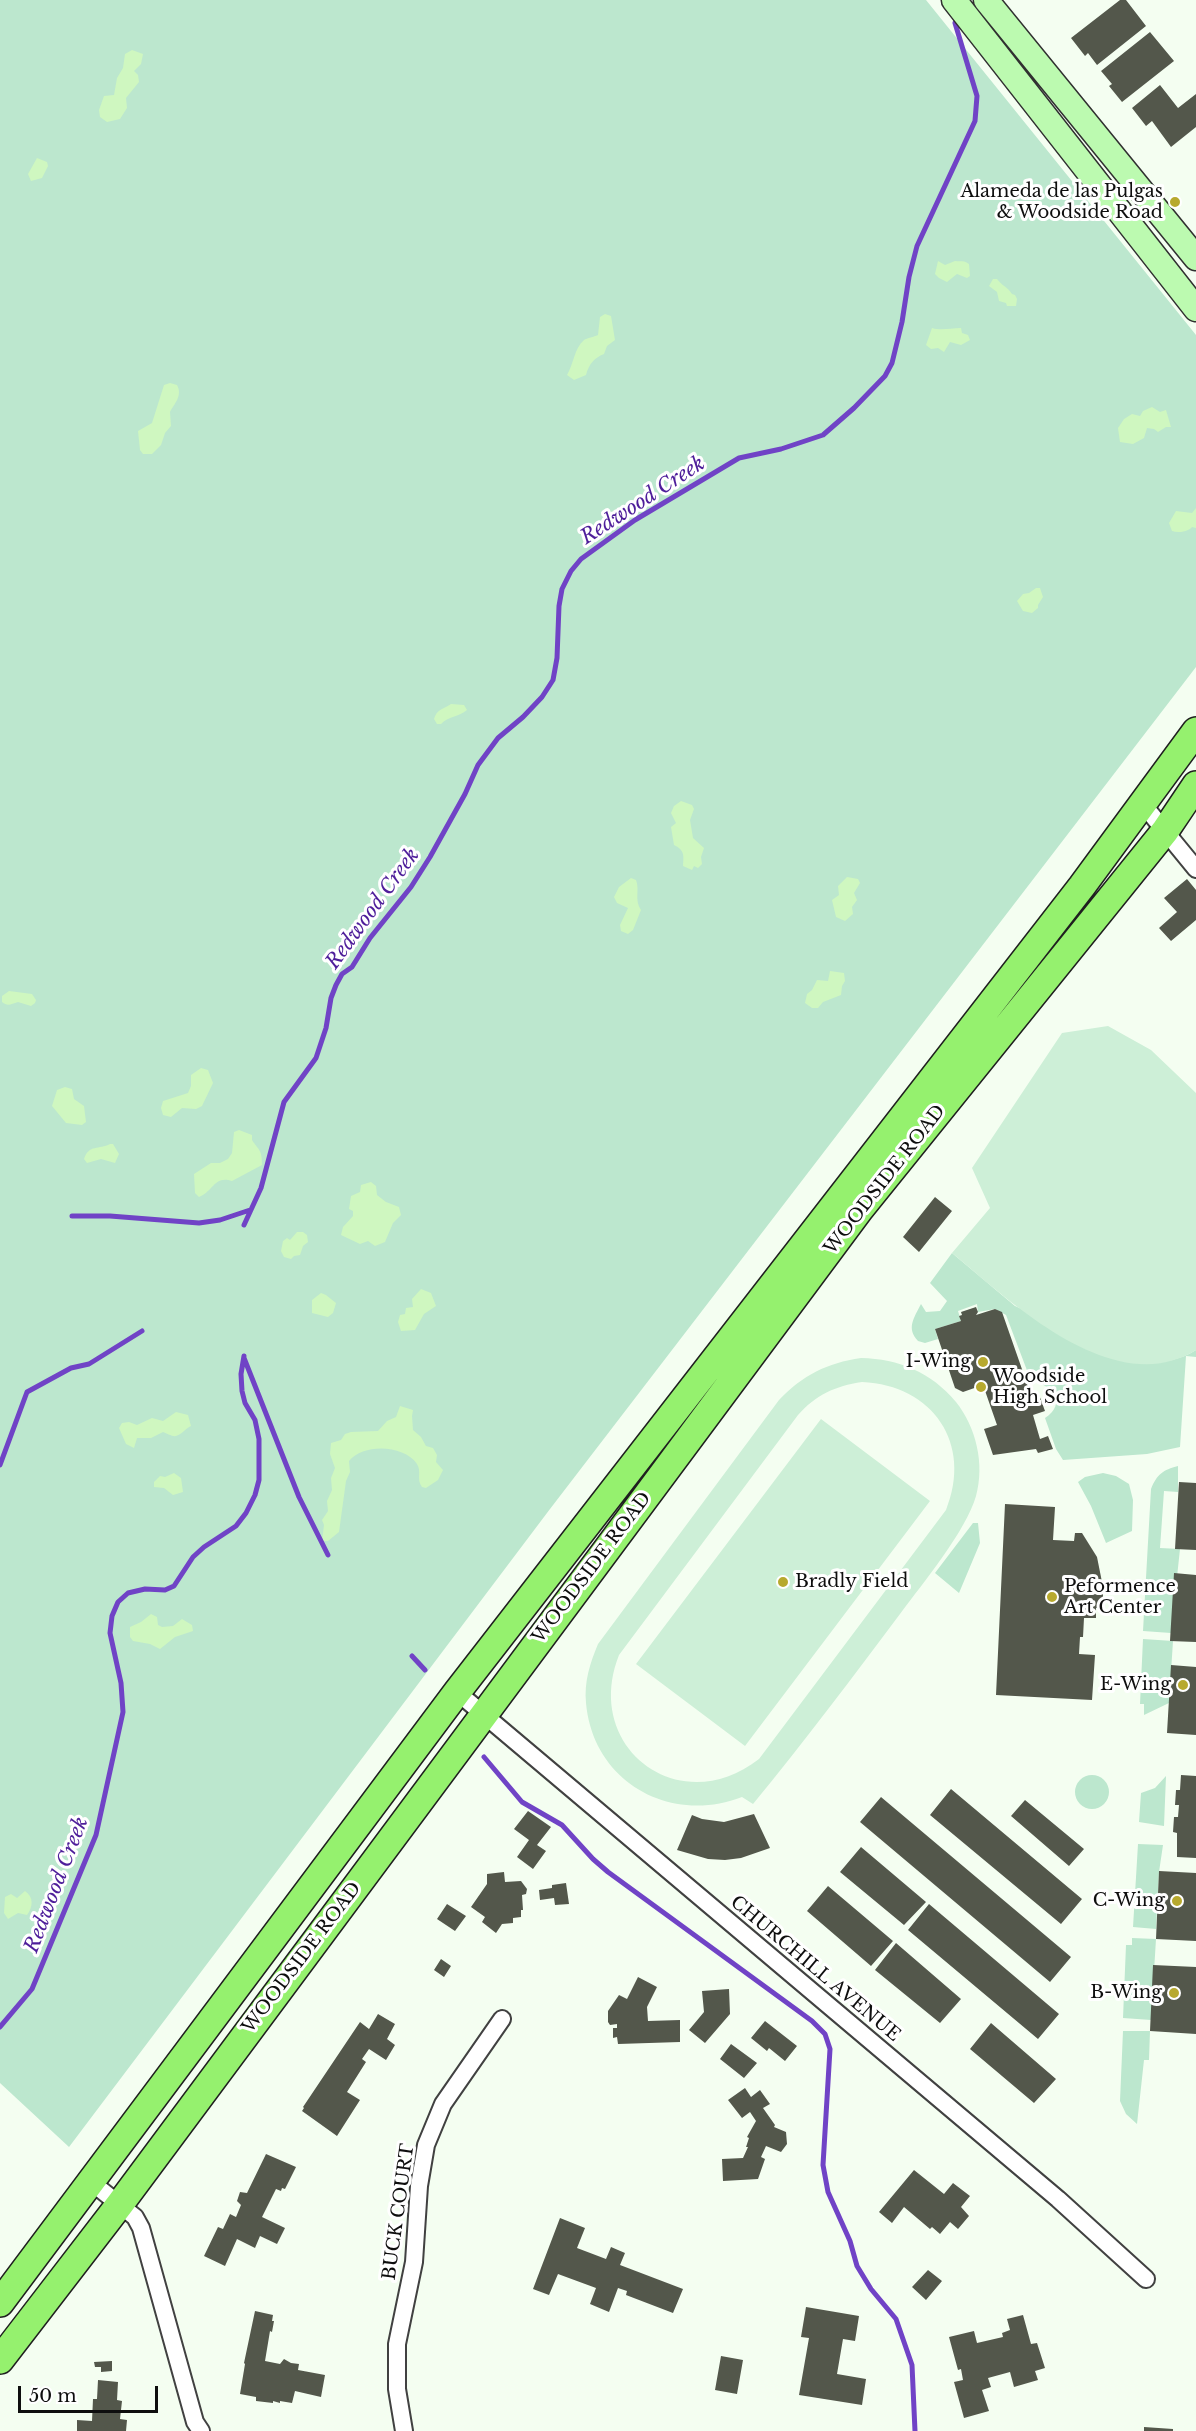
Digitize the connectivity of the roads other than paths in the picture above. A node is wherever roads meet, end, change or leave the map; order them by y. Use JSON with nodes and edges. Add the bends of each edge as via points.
{"nodes":[{"id":1,"x":954,"y":0,"type":"edge"},
{"id":2,"x":986,"y":0,"type":"edge"},
{"id":3,"x":1089,"y":127,"type":"junction"},
{"id":4,"x":1068,"y":145,"type":"junction"},
{"id":5,"x":1196,"y":258,"type":"edge"},
{"id":6,"x":1196,"y":309,"type":"edge"},
{"id":7,"x":1196,"y":731,"type":"edge"},
{"id":8,"x":1196,"y":785,"type":"edge"},
{"id":9,"x":1142,"y":803,"type":"junction"},
{"id":10,"x":1165,"y":831,"type":"junction"},
{"id":11,"x":1196,"y":868,"type":"edge"},
{"id":12,"x":456,"y":1692,"type":"junction"},
{"id":13,"x":483,"y":1713,"type":"junction"},
{"id":14,"x":502,"y":2019,"type":"dead end"},
{"id":15,"x":90,"y":2181,"type":"junction"},
{"id":16,"x":120,"y":2204,"type":"junction"},
{"id":17,"x":1146,"y":2279,"type":"dead end"},
{"id":18,"x":0,"y":2303,"type":"edge"},
{"id":19,"x":0,"y":2360,"type":"edge"},
{"id":20,"x":201,"y":2431,"type":"edge"},
{"id":21,"x":404,"y":2431,"type":"edge"}],
"edges":[{"from":1,"to":4,"type":"main road"},
{"from":2,"to":3,"type":"main road"},
{"from":3,"to":4,"type":"main road"},
{"from":3,"to":5,"type":"main road"},
{"from":4,"to":6,"type":"main road"},
{"from":7,"to":9,"type":"main road","name":"WOODSIDE ROAD"},
{"from":8,"to":10,"type":"main road","name":"WOODSIDE ROAD"},
{"from":9,"to":10,"type":"street"},
{"from":9,"to":12,"type":"main road","name":"WOODSIDE ROAD","via":[[1082,886]]},
{"from":10,"to":11,"type":"street"},
{"from":10,"to":13,"type":"main road","name":"WOODSIDE ROAD","via":[[860,1209]]},
{"from":12,"to":13,"type":"street","name":"CHURCHILL AVENUE"},
{"from":12,"to":15,"type":"main road","name":"WOODSIDE ROAD"},
{"from":13,"to":16,"type":"main road","name":"WOODSIDE ROAD"},
{"from":13,"to":17,"type":"street","name":"CHURCHILL AVENUE","via":[[1058,2199]]},
{"from":14,"to":21,"type":"street","name":"BUCK COURT","via":[[443,2104],[426,2145],[414,2262],[397,2344],[397,2389]]},
{"from":15,"to":16,"type":"street"},
{"from":15,"to":18,"type":"main road","name":"WOODSIDE ROAD"},
{"from":16,"to":19,"type":"main road","name":"WOODSIDE ROAD"},
{"from":16,"to":20,"type":"street","via":[[141,2228],[195,2422]]}]}
